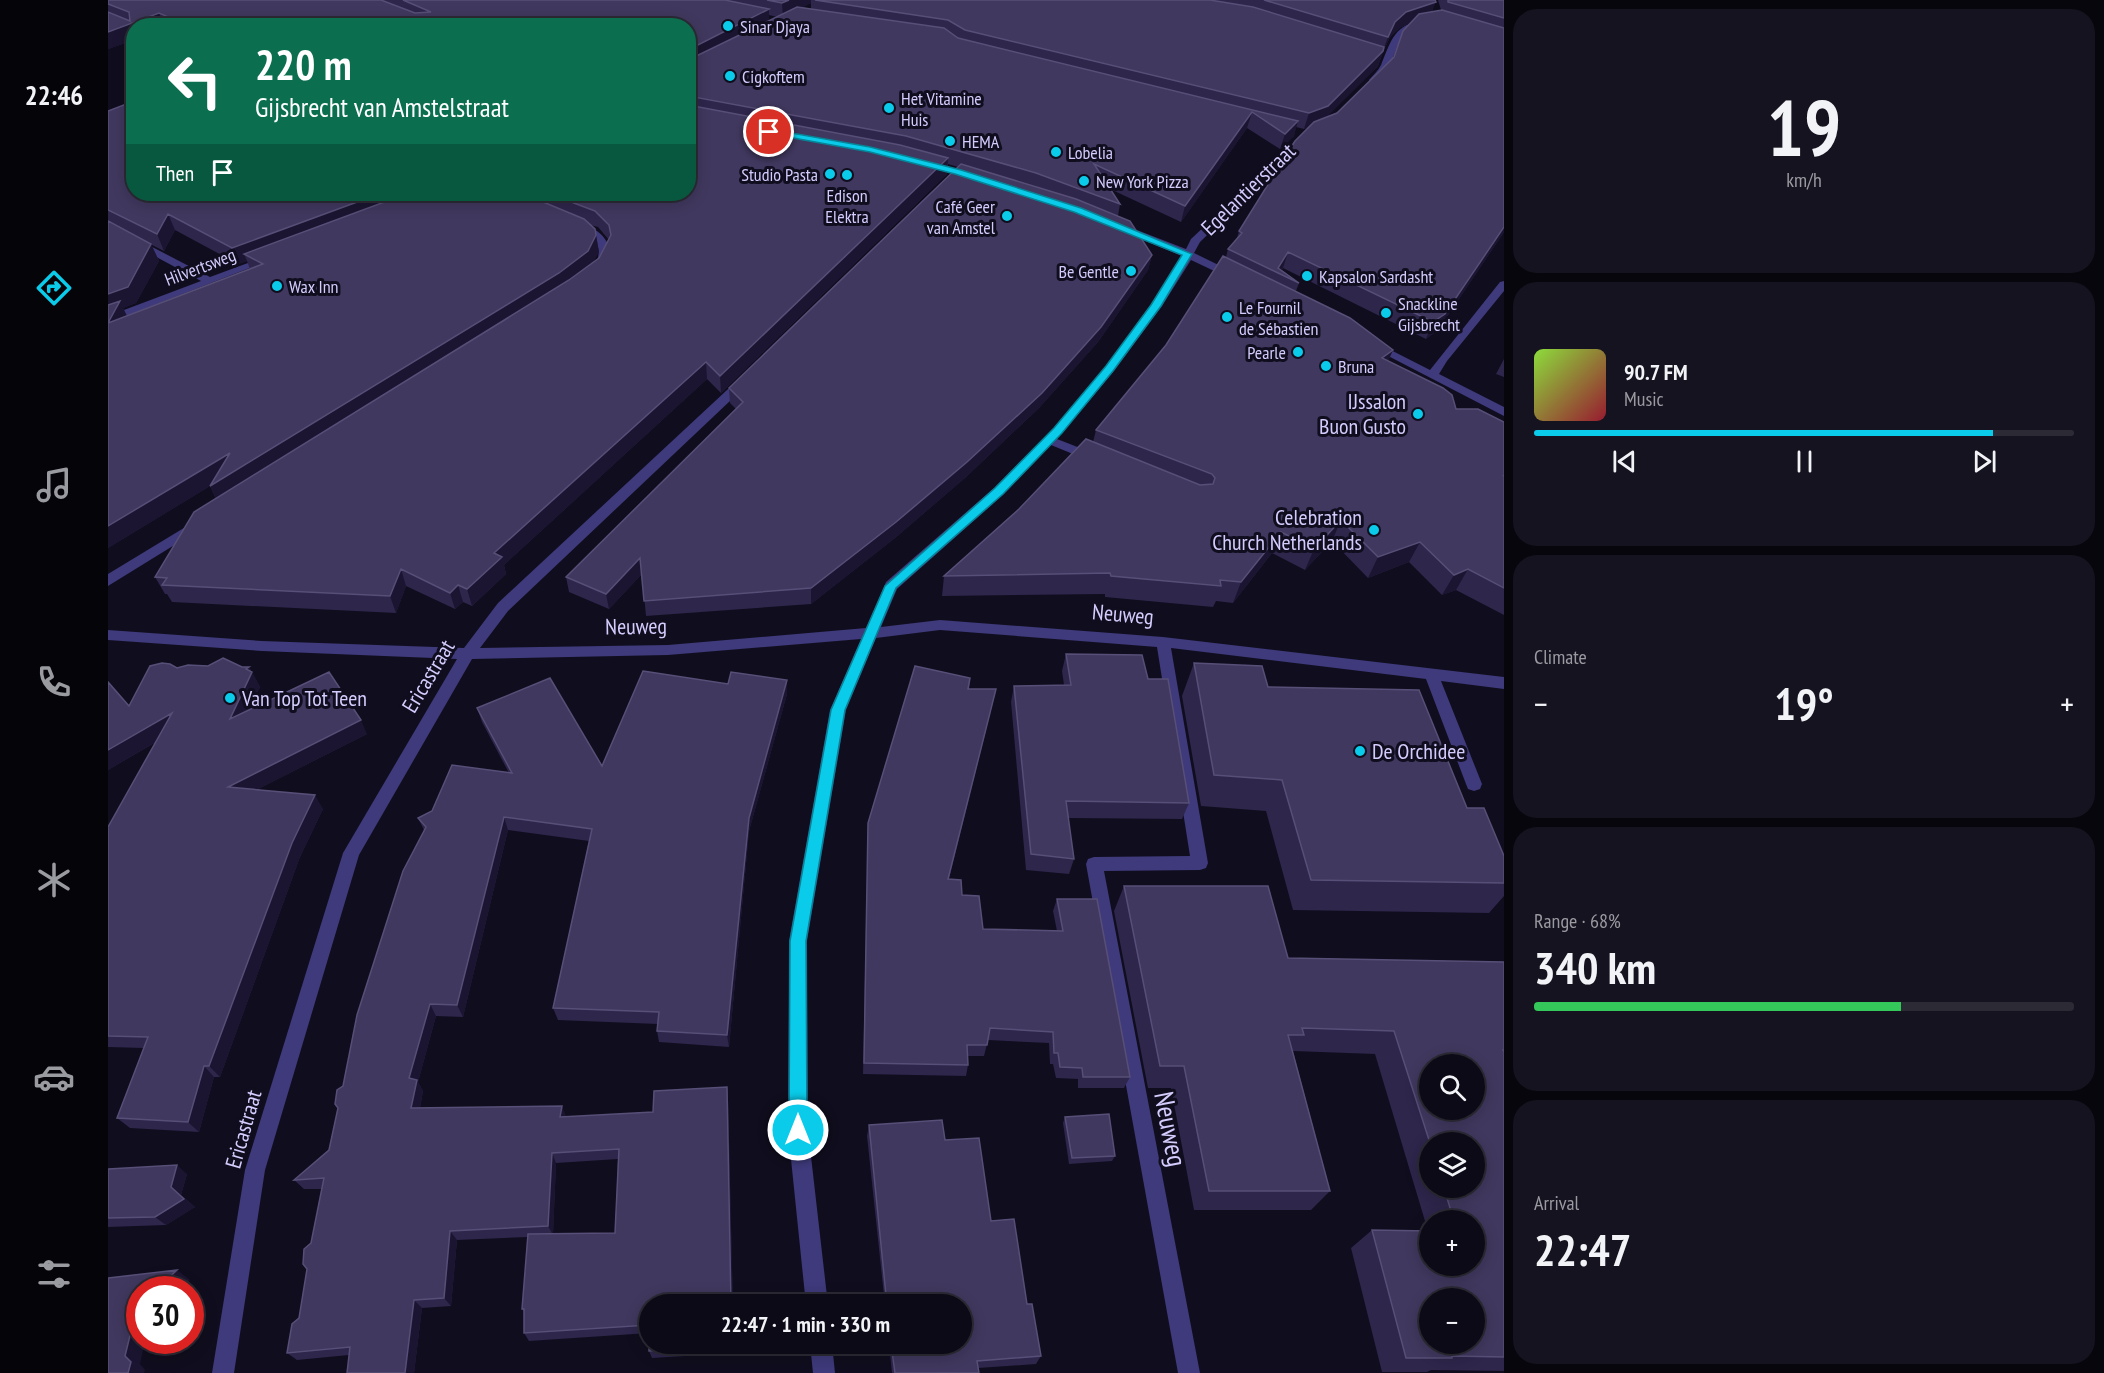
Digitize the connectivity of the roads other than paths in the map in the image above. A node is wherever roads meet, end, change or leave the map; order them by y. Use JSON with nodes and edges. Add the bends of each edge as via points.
{"nodes":[{"id":1,"x":1428,"y":21,"type":"edge"},
{"id":2,"x":1376,"y":56,"type":"edge"},
{"id":3,"x":1387,"y":59,"type":"junction"},
{"id":4,"x":1368,"y":84,"type":"edge"},
{"id":5,"x":1316,"y":129,"type":"edge"},
{"id":6,"x":1294,"y":131,"type":"edge"},
{"id":7,"x":1305,"y":134,"type":"junction"},
{"id":8,"x":1109,"y":222,"type":"edge"},
{"id":9,"x":572,"y":223,"type":"edge"},
{"id":10,"x":108,"y":227,"type":"edge"},
{"id":11,"x":1188,"y":254,"type":"junction"},
{"id":12,"x":274,"y":256,"type":"edge"},
{"id":13,"x":589,"y":277,"type":"edge"},
{"id":14,"x":1241,"y":280,"type":"edge"},
{"id":15,"x":208,"y":281,"type":"junction"},
{"id":16,"x":1504,"y":284,"type":"edge"},
{"id":17,"x":108,"y":320,"type":"edge"},
{"id":18,"x":1359,"y":338,"type":"edge"},
{"id":19,"x":755,"y":369,"type":"edge"},
{"id":20,"x":1433,"y":375,"type":"junction"},
{"id":21,"x":1504,"y":412,"type":"edge"},
{"id":22,"x":1049,"y":440,"type":"junction"},
{"id":23,"x":1103,"y":461,"type":"edge"},
{"id":24,"x":208,"y":518,"type":"edge"},
{"id":25,"x":108,"y":581,"type":"edge"},
{"id":26,"x":873,"y":633,"type":"junction"},
{"id":27,"x":108,"y":635,"type":"edge"},
{"id":28,"x":1163,"y":642,"type":"junction"},
{"id":29,"x":468,"y":654,"type":"junction"},
{"id":30,"x":1431,"y":674,"type":"junction"},
{"id":31,"x":1504,"y":683,"type":"edge"},
{"id":32,"x":1474,"y":784,"type":"dead end"},
{"id":33,"x":816,"y":1294,"type":"edge"},
{"id":34,"x":822,"y":1354,"type":"edge"},
{"id":35,"x":223,"y":1373,"type":"edge"},
{"id":36,"x":824,"y":1373,"type":"edge"},
{"id":37,"x":1189,"y":1373,"type":"edge"}],
"edges":[{"from":1,"to":3,"type":"street","via":[[1410,24],[1392,44]]},
{"from":2,"to":3,"type":"street"},
{"from":3,"to":4,"type":"street","via":[[1384,68]]},
{"from":5,"to":7,"type":"street","name":"Egelantierstraat"},
{"from":6,"to":7,"type":"street"},
{"from":7,"to":11,"type":"street","name":"Egelantierstraat","via":[[1195,241]]},
{"from":8,"to":11,"type":"street"},
{"from":9,"to":13,"type":"street","via":[[592,231],[604,243],[603,262]]},
{"from":10,"to":15,"type":"street"},
{"from":11,"to":14,"type":"street"},
{"from":11,"to":22,"type":"street","name":"Egelantierstraat","via":[[1110,369]]},
{"from":12,"to":15,"type":"street","name":"Hilvertsweg"},
{"from":15,"to":17,"type":"street","name":"Hilvertsweg"},
{"from":16,"to":20,"type":"street"},
{"from":18,"to":20,"type":"street"},
{"from":19,"to":29,"type":"street","name":"Ericastraat","via":[[504,607]]},
{"from":20,"to":21,"type":"street"},
{"from":22,"to":23,"type":"street"},
{"from":22,"to":26,"type":"street","name":"Egelantierstraat","via":[[999,491],[891,586]]},
{"from":24,"to":25,"type":"street"},
{"from":26,"to":28,"type":"street","name":"Neuweg","via":[[940,625]]},
{"from":26,"to":29,"type":"street","name":"Neuweg","via":[[668,650]]},
{"from":26,"to":33,"type":"street","name":"Egelantierstraat","via":[[838,710],[798,941],[798,1130]]},
{"from":27,"to":29,"type":"street","name":"Neuweg"},
{"from":28,"to":30,"type":"street","name":"Neuweg"},
{"from":28,"to":37,"type":"street","name":"Neuweg","via":[[1200,863],[1094,864]]},
{"from":29,"to":35,"type":"street","name":"Ericastraat","via":[[351,853],[255,1170]]},
{"from":30,"to":31,"type":"street","name":"Neuweg"},
{"from":30,"to":32,"type":"street"},
{"from":34,"to":36,"type":"street"}]}
